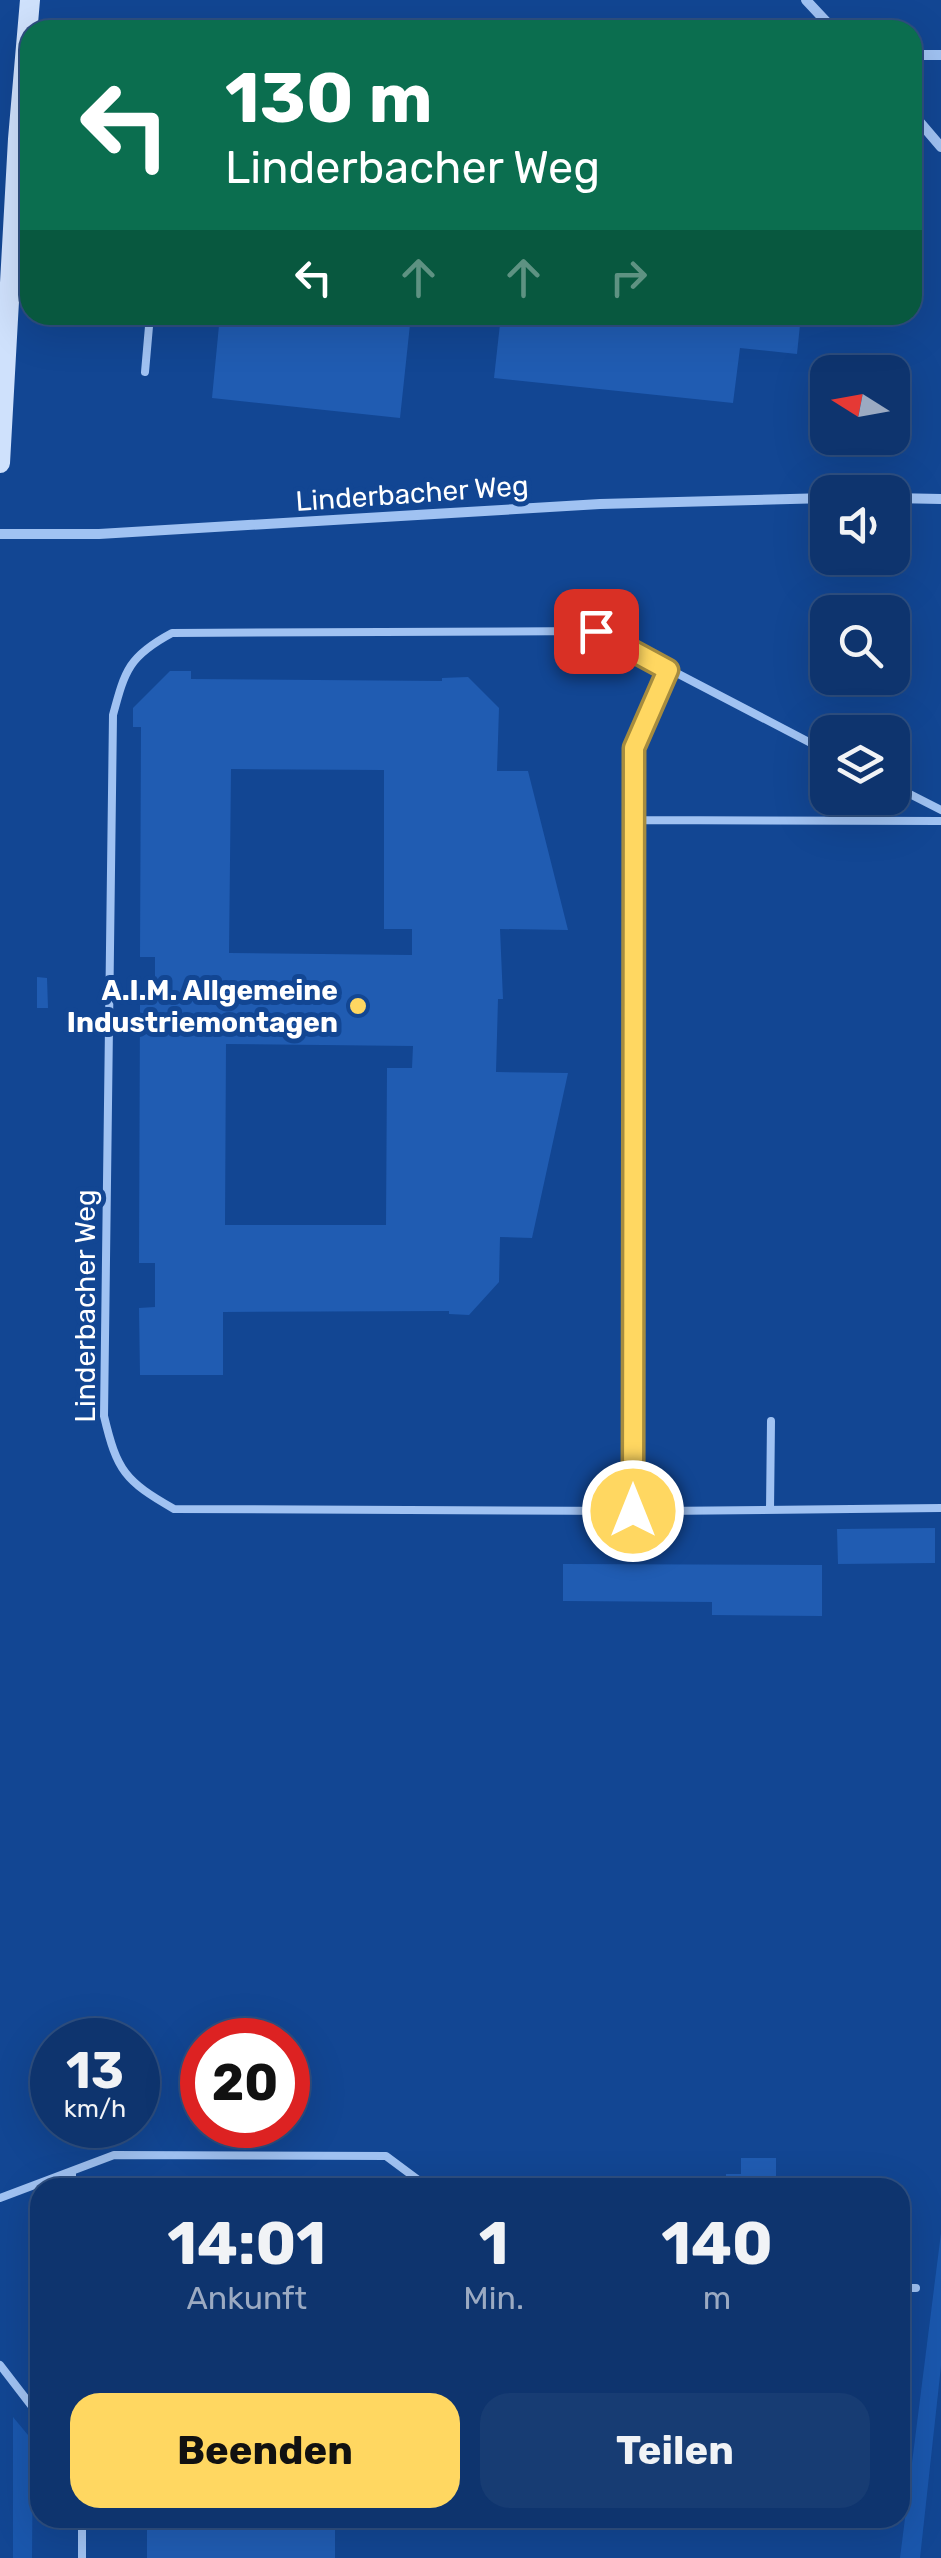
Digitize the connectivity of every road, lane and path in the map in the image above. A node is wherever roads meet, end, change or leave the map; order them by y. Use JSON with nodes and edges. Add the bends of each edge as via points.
{"nodes":[{"id":1,"x":806,"y":0,"type":"edge"},
{"id":2,"x":823,"y":20,"type":"edge"},
{"id":3,"x":20,"y":116,"type":"edge"},
{"id":4,"x":922,"y":125,"type":"edge"},
{"id":5,"x":941,"y":147,"type":"edge"},
{"id":6,"x":149,"y":325,"type":"edge"},
{"id":7,"x":145,"y":372,"type":"dead end"},
{"id":8,"x":0,"y":464,"type":"edge"},
{"id":9,"x":810,"y":498,"type":"edge"},
{"id":10,"x":910,"y":498,"type":"edge"},
{"id":11,"x":941,"y":499,"type":"edge"},
{"id":12,"x":0,"y":534,"type":"edge"},
{"id":13,"x":668,"y":670,"type":"junction"},
{"id":14,"x":810,"y":743,"type":"edge"},
{"id":15,"x":910,"y":795,"type":"edge"},
{"id":16,"x":941,"y":810,"type":"edge"},
{"id":17,"x":633,"y":820,"type":"junction"},
{"id":18,"x":941,"y":822,"type":"edge"},
{"id":19,"x":771,"y":1420,"type":"dead end"},
{"id":20,"x":941,"y":1508,"type":"edge"},
{"id":21,"x":770,"y":1510,"type":"junction"},
{"id":22,"x":660,"y":1511,"type":"dead end"},
{"id":23,"x":72,"y":2170,"type":"junction"},
{"id":24,"x":51,"y":2178,"type":"edge"},
{"id":25,"x":72,"y":2178,"type":"edge"},
{"id":26,"x":415,"y":2178,"type":"edge"},
{"id":27,"x":30,"y":2186,"type":"edge"},
{"id":28,"x":0,"y":2198,"type":"edge"},
{"id":29,"x":910,"y":2288,"type":"edge"},
{"id":30,"x":916,"y":2288,"type":"dead end"},
{"id":31,"x":0,"y":2366,"type":"edge"},
{"id":32,"x":30,"y":2405,"type":"edge"},
{"id":33,"x":82,"y":2528,"type":"edge"},
{"id":34,"x":82,"y":2558,"type":"edge"}],
"edges":[{"from":1,"to":2,"type":"street"},
{"from":3,"to":8,"type":"main road"},
{"from":4,"to":5,"type":"street"},
{"from":6,"to":7,"type":"lane"},
{"from":9,"to":12,"type":"street","name":"Linderbacher Weg"},
{"from":10,"to":11,"type":"street"},
{"from":13,"to":14,"type":"lane","name":"Linderbacher Weg"},
{"from":13,"to":17,"type":"lane","name":"Linderbacher Weg","via":[[634,748]]},
{"from":13,"to":17,"type":"lane","name":"Linderbacher Weg","via":[[596,631],[172,634],[144,648],[124,676],[113,715],[104,1416],[114,1456],[139,1489],[174,1509],[633,1511]]},
{"from":15,"to":16,"type":"lane"},
{"from":17,"to":18,"type":"lane"},
{"from":19,"to":21,"type":"lane"},
{"from":20,"to":21,"type":"lane"},
{"from":21,"to":22,"type":"lane"},
{"from":23,"to":24,"type":"lane"},
{"from":23,"to":25,"type":"lane"},
{"from":23,"to":26,"type":"lane","via":[[114,2155],[386,2156]]},
{"from":27,"to":28,"type":"lane"},
{"from":29,"to":30,"type":"lane"},
{"from":31,"to":32,"type":"lane"},
{"from":33,"to":34,"type":"lane"}]}
